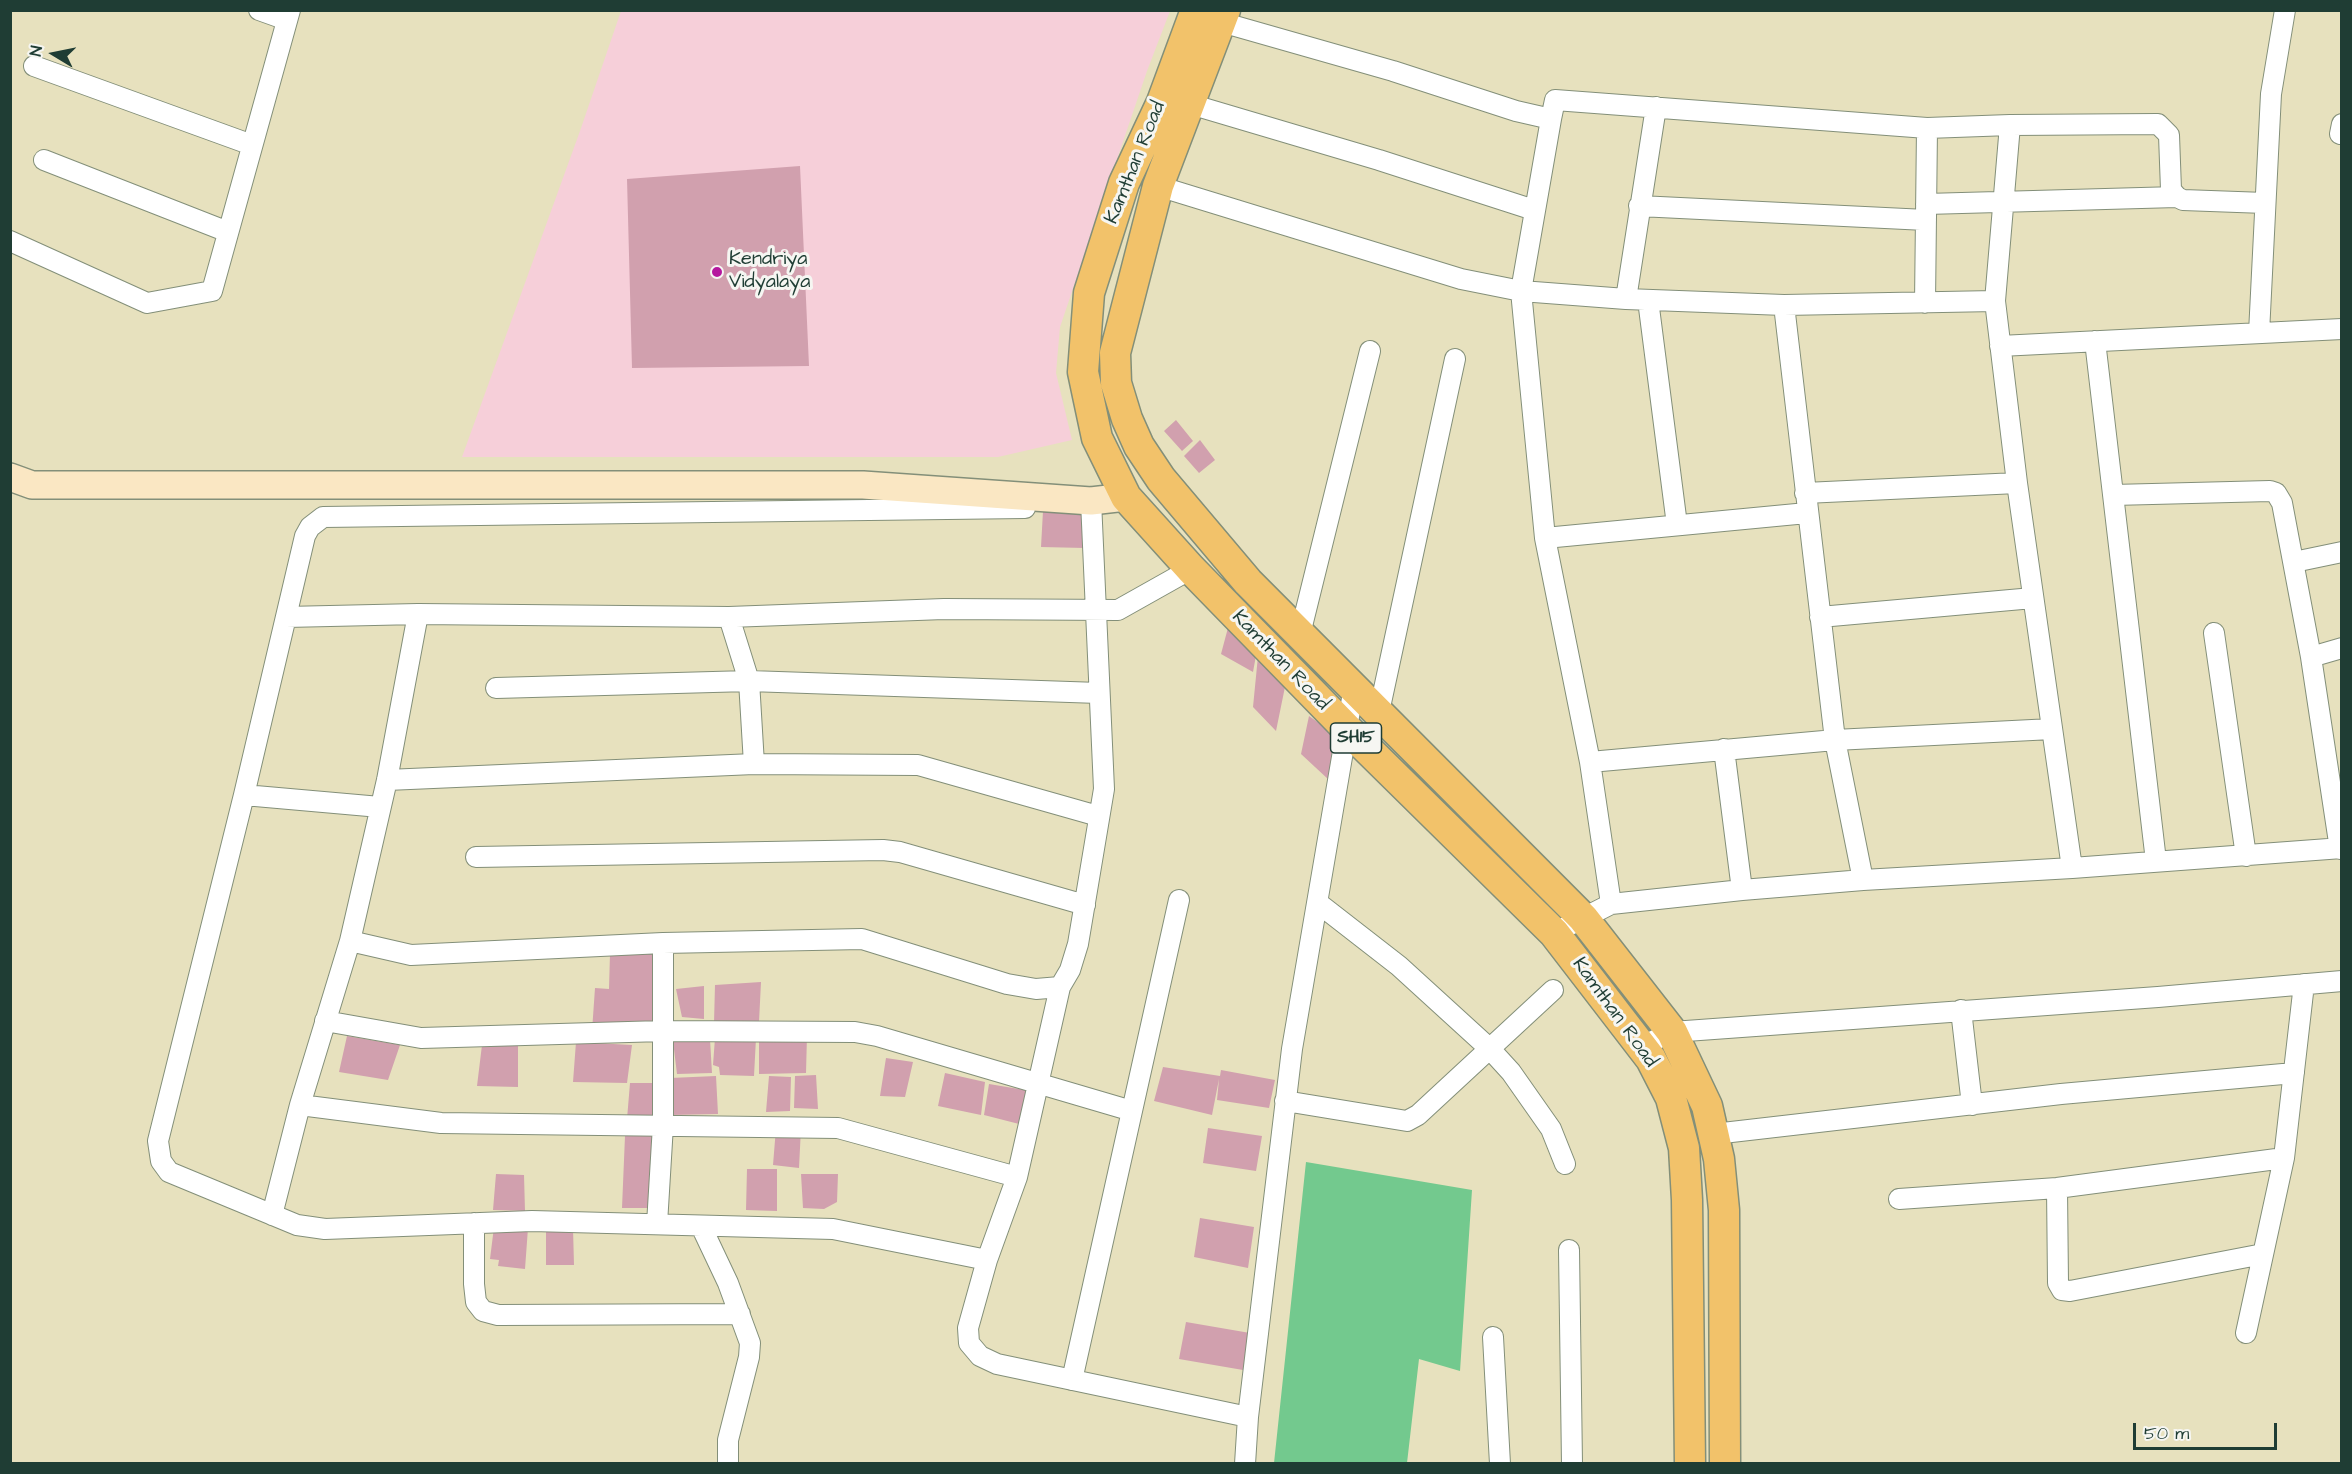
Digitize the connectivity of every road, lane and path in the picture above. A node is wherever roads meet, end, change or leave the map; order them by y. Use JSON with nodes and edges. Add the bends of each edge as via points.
{"nodes":[{"id":1,"x":258,"y":10,"type":"edge"},
{"id":2,"x":2285,"y":10,"type":"edge"},
{"id":3,"x":1214,"y":14,"type":"edge"},
{"id":4,"x":289,"y":15,"type":"edge"},
{"id":5,"x":34,"y":66,"type":"dead end"},
{"id":6,"x":1190,"y":104,"type":"junction"},
{"id":7,"x":1656,"y":107,"type":"junction"},
{"id":8,"x":1551,"y":119,"type":"junction"},
{"id":9,"x":2010,"y":124,"type":"junction"},
{"id":10,"x":2342,"y":124,"type":"edge"},
{"id":11,"x":1927,"y":128,"type":"junction"},
{"id":12,"x":2342,"y":134,"type":"edge"},
{"id":13,"x":252,"y":145,"type":"junction"},
{"id":14,"x":44,"y":160,"type":"dead end"},
{"id":15,"x":1158,"y":186,"type":"junction"},
{"id":16,"x":2177,"y":197,"type":"junction"},
{"id":17,"x":2004,"y":201,"type":"junction"},
{"id":18,"x":2265,"y":203,"type":"junction"},
{"id":19,"x":1639,"y":206,"type":"junction"},
{"id":20,"x":1534,"y":210,"type":"junction"},
{"id":21,"x":1926,"y":212,"type":"junction"},
{"id":22,"x":228,"y":232,"type":"junction"},
{"id":23,"x":10,"y":241,"type":"edge"},
{"id":24,"x":1521,"y":291,"type":"junction"},
{"id":25,"x":1626,"y":299,"type":"junction"},
{"id":26,"x":1648,"y":300,"type":"junction"},
{"id":27,"x":1995,"y":301,"type":"junction"},
{"id":28,"x":1924,"y":303,"type":"junction"},
{"id":29,"x":1784,"y":305,"type":"junction"},
{"id":30,"x":2342,"y":329,"type":"edge"},
{"id":31,"x":2259,"y":333,"type":"junction"},
{"id":32,"x":2095,"y":341,"type":"junction"},
{"id":33,"x":2000,"y":346,"type":"junction"},
{"id":34,"x":1370,"y":351,"type":"dead end"},
{"id":35,"x":1455,"y":359,"type":"dead end"},
{"id":36,"x":1127,"y":419,"type":"junction"},
{"id":37,"x":1097,"y":438,"type":"junction"},
{"id":38,"x":10,"y":477,"type":"edge"},
{"id":39,"x":2017,"y":483,"type":"junction"},
{"id":40,"x":1805,"y":493,"type":"junction"},
{"id":41,"x":2113,"y":495,"type":"junction"},
{"id":42,"x":1126,"y":497,"type":"junction"},
{"id":43,"x":1091,"y":504,"type":"junction"},
{"id":44,"x":1807,"y":513,"type":"junction"},
{"id":45,"x":1677,"y":525,"type":"junction"},
{"id":46,"x":1545,"y":538,"type":"junction"},
{"id":47,"x":2342,"y":552,"type":"edge"},
{"id":48,"x":2294,"y":562,"type":"junction"},
{"id":49,"x":1191,"y":569,"type":"junction"},
{"id":50,"x":2033,"y":598,"type":"junction"},
{"id":51,"x":1094,"y":610,"type":"junction"},
{"id":52,"x":417,"y":614,"type":"junction"},
{"id":53,"x":286,"y":617,"type":"junction"},
{"id":54,"x":729,"y":617,"type":"junction"},
{"id":55,"x":1820,"y":617,"type":"junction"},
{"id":56,"x":2214,"y":633,"type":"dead end"},
{"id":57,"x":1300,"y":634,"type":"junction"},
{"id":58,"x":2342,"y":648,"type":"edge"},
{"id":59,"x":2311,"y":657,"type":"junction"},
{"id":60,"x":749,"y":681,"type":"junction"},
{"id":61,"x":1354,"y":687,"type":"junction"},
{"id":62,"x":496,"y":688,"type":"dead end"},
{"id":63,"x":1099,"y":693,"type":"junction"},
{"id":64,"x":1379,"y":712,"type":"junction"},
{"id":65,"x":2052,"y":729,"type":"junction"},
{"id":66,"x":1348,"y":730,"type":"junction"},
{"id":67,"x":1835,"y":740,"type":"junction"},
{"id":68,"x":1724,"y":749,"type":"junction"},
{"id":69,"x":1590,"y":762,"type":"junction"},
{"id":70,"x":754,"y":764,"type":"junction"},
{"id":71,"x":387,"y":780,"type":"junction"},
{"id":72,"x":244,"y":795,"type":"junction"},
{"id":73,"x":380,"y":807,"type":"junction"},
{"id":74,"x":1098,"y":816,"type":"junction"},
{"id":75,"x":2341,"y":848,"type":"edge"},
{"id":76,"x":476,"y":856,"type":"dead end"},
{"id":77,"x":2246,"y":856,"type":"junction"},
{"id":78,"x":2156,"y":861,"type":"junction"},
{"id":79,"x":2072,"y":868,"type":"junction"},
{"id":80,"x":1863,"y":880,"type":"junction"},
{"id":81,"x":1742,"y":890,"type":"junction"},
{"id":82,"x":1179,"y":900,"type":"dead end"},
{"id":83,"x":1318,"y":903,"type":"junction"},
{"id":84,"x":1611,"y":904,"type":"junction"},
{"id":85,"x":1085,"y":905,"type":"junction"},
{"id":86,"x":1583,"y":918,"type":"junction"},
{"id":87,"x":1554,"y":933,"type":"junction"},
{"id":88,"x":350,"y":941,"type":"junction"},
{"id":89,"x":663,"y":944,"type":"junction"},
{"id":90,"x":2342,"y":981,"type":"edge"},
{"id":91,"x":2304,"y":984,"type":"junction"},
{"id":92,"x":1060,"y":987,"type":"junction"},
{"id":93,"x":1553,"y":990,"type":"dead end"},
{"id":94,"x":1961,"y":1010,"type":"junction"},
{"id":95,"x":326,"y":1021,"type":"junction"},
{"id":96,"x":663,"y":1031,"type":"junction"},
{"id":97,"x":1672,"y":1032,"type":"junction"},
{"id":98,"x":1642,"y":1046,"type":"junction"},
{"id":99,"x":1490,"y":1049,"type":"junction"},
{"id":100,"x":2294,"y":1073,"type":"junction"},
{"id":101,"x":1040,"y":1083,"type":"junction"},
{"id":102,"x":1285,"y":1101,"type":"junction"},
{"id":103,"x":300,"y":1105,"type":"junction"},
{"id":104,"x":1972,"y":1105,"type":"junction"},
{"id":105,"x":1132,"y":1111,"type":"junction"},
{"id":106,"x":663,"y":1125,"type":"junction"},
{"id":107,"x":1714,"y":1134,"type":"junction"},
{"id":108,"x":2284,"y":1158,"type":"junction"},
{"id":109,"x":1565,"y":1164,"type":"dead end"},
{"id":110,"x":1017,"y":1177,"type":"junction"},
{"id":111,"x":2057,"y":1188,"type":"junction"},
{"id":112,"x":1899,"y":1199,"type":"dead end"},
{"id":113,"x":272,"y":1215,"type":"junction"},
{"id":114,"x":474,"y":1223,"type":"junction"},
{"id":115,"x":657,"y":1224,"type":"junction"},
{"id":116,"x":701,"y":1226,"type":"junction"},
{"id":117,"x":1569,"y":1250,"type":"dead end"},
{"id":118,"x":2263,"y":1254,"type":"junction"},
{"id":119,"x":987,"y":1260,"type":"junction"},
{"id":120,"x":740,"y":1314,"type":"junction"},
{"id":121,"x":2246,"y":1333,"type":"dead end"},
{"id":122,"x":1493,"y":1337,"type":"dead end"},
{"id":123,"x":1072,"y":1380,"type":"junction"},
{"id":124,"x":1689,"y":1385,"type":"junction"},
{"id":125,"x":1726,"y":1389,"type":"junction"},
{"id":126,"x":1248,"y":1417,"type":"junction"},
{"id":127,"x":728,"y":1464,"type":"edge"},
{"id":128,"x":1245,"y":1464,"type":"edge"},
{"id":129,"x":1500,"y":1464,"type":"edge"},
{"id":130,"x":1572,"y":1464,"type":"edge"},
{"id":131,"x":1690,"y":1464,"type":"edge"},
{"id":132,"x":1725,"y":1464,"type":"edge"}],
"edges":[{"from":1,"to":4,"type":"street"},
{"from":2,"to":18,"type":"street","via":[[2271,94]]},
{"from":3,"to":6,"type":"main road","name":"Kamthan Road","number":"SH15"},
{"from":3,"to":8,"type":"street"},
{"from":3,"to":37,"type":"main road","name":"Kamthan Road","number":"SH15","via":[[1162,102],[1124,183],[1089,293],[1083,372]]},
{"from":4,"to":13,"type":"street"},
{"from":5,"to":13,"type":"street"},
{"from":6,"to":15,"type":"main road","name":"Kamthan Road","number":"SH15"},
{"from":6,"to":20,"type":"street"},
{"from":7,"to":8,"type":"street","via":[[1555,100]]},
{"from":7,"to":11,"type":"street"},
{"from":7,"to":19,"type":"street"},
{"from":8,"to":20,"type":"street"},
{"from":9,"to":11,"type":"street"},
{"from":9,"to":16,"type":"street","via":[[2158,123],[2169,135],[2171,190]]},
{"from":9,"to":17,"type":"street"},
{"from":10,"to":12,"type":"street"},
{"from":11,"to":21,"type":"street"},
{"from":13,"to":22,"type":"street"},
{"from":14,"to":22,"type":"street"},
{"from":15,"to":24,"type":"street","via":[[1461,279]]},
{"from":15,"to":36,"type":"main road","name":"Kamthan Road","number":"SH15","via":[[1115,353],[1116,383]]},
{"from":16,"to":17,"type":"street"},
{"from":16,"to":18,"type":"street"},
{"from":17,"to":21,"type":"street"},
{"from":17,"to":27,"type":"street"},
{"from":18,"to":31,"type":"street"},
{"from":19,"to":21,"type":"street"},
{"from":19,"to":25,"type":"street"},
{"from":20,"to":24,"type":"street"},
{"from":21,"to":28,"type":"street"},
{"from":22,"to":23,"type":"street","via":[[212,291],[147,303]]},
{"from":24,"to":25,"type":"street"},
{"from":24,"to":46,"type":"street"},
{"from":25,"to":26,"type":"street"},
{"from":26,"to":29,"type":"street"},
{"from":26,"to":45,"type":"street"},
{"from":27,"to":28,"type":"street"},
{"from":27,"to":33,"type":"street"},
{"from":28,"to":29,"type":"street"},
{"from":29,"to":40,"type":"street"},
{"from":30,"to":31,"type":"street"},
{"from":31,"to":32,"type":"street"},
{"from":32,"to":33,"type":"street"},
{"from":32,"to":41,"type":"street"},
{"from":33,"to":39,"type":"street"},
{"from":34,"to":57,"type":"street"},
{"from":35,"to":64,"type":"street"},
{"from":36,"to":37,"type":"main road"},
{"from":36,"to":57,"type":"main road","name":"Kamthan Road","number":"SH15","via":[[1161,479],[1248,582]]},
{"from":37,"to":42,"type":"main road","name":"Kamthan Road","number":"SH15"},
{"from":38,"to":43,"type":"street","via":[[32,485],[863,484]]},
{"from":39,"to":40,"type":"street"},
{"from":39,"to":50,"type":"street"},
{"from":40,"to":44,"type":"street"},
{"from":41,"to":48,"type":"street","via":[[2276,493],[2282,503]]},
{"from":41,"to":78,"type":"street"},
{"from":42,"to":43,"type":"street"},
{"from":42,"to":49,"type":"main road","name":"Kamthan Road","number":"SH15"},
{"from":43,"to":51,"type":"street"},
{"from":43,"to":53,"type":"street","via":[[323,517],[305,536]]},
{"from":44,"to":45,"type":"street"},
{"from":44,"to":55,"type":"street"},
{"from":45,"to":46,"type":"street"},
{"from":46,"to":69,"type":"street"},
{"from":47,"to":48,"type":"street"},
{"from":48,"to":59,"type":"street"},
{"from":49,"to":51,"type":"street","via":[[1118,610]]},
{"from":49,"to":66,"type":"main road","name":"Kamthan Road","number":"SH15"},
{"from":50,"to":55,"type":"street"},
{"from":50,"to":65,"type":"street"},
{"from":51,"to":54,"type":"street","via":[[944,609]]},
{"from":51,"to":63,"type":"street"},
{"from":52,"to":53,"type":"street"},
{"from":52,"to":54,"type":"street"},
{"from":52,"to":71,"type":"street"},
{"from":53,"to":72,"type":"street"},
{"from":54,"to":60,"type":"street"},
{"from":55,"to":67,"type":"street"},
{"from":56,"to":77,"type":"street"},
{"from":57,"to":61,"type":"main road","name":"Kamthan Road","number":"SH15"},
{"from":58,"to":59,"type":"street"},
{"from":59,"to":75,"type":"street"},
{"from":60,"to":62,"type":"street"},
{"from":60,"to":63,"type":"street"},
{"from":60,"to":70,"type":"street"},
{"from":61,"to":64,"type":"main road","name":"Kamthan Road","number":"SH15"},
{"from":61,"to":66,"type":"street"},
{"from":63,"to":74,"type":"street","via":[[1104,789]]},
{"from":64,"to":86,"type":"main road","name":"Kamthan Road","number":"SH15"},
{"from":65,"to":67,"type":"street"},
{"from":65,"to":79,"type":"street"},
{"from":66,"to":83,"type":"street"},
{"from":66,"to":87,"type":"main road","name":"Kamthan Road","number":"SH15"},
{"from":67,"to":68,"type":"street"},
{"from":67,"to":80,"type":"street"},
{"from":68,"to":69,"type":"street"},
{"from":68,"to":81,"type":"street"},
{"from":69,"to":84,"type":"street"},
{"from":70,"to":71,"type":"street"},
{"from":70,"to":74,"type":"street","via":[[918,765]]},
{"from":71,"to":73,"type":"street"},
{"from":72,"to":73,"type":"street"},
{"from":72,"to":113,"type":"street","via":[[158,1142],[161,1161],[169,1172]]},
{"from":73,"to":88,"type":"street"},
{"from":74,"to":85,"type":"street"},
{"from":75,"to":77,"type":"street"},
{"from":76,"to":85,"type":"street","via":[[883,850]]},
{"from":77,"to":78,"type":"street"},
{"from":78,"to":79,"type":"street"},
{"from":79,"to":80,"type":"street"},
{"from":80,"to":81,"type":"street"},
{"from":81,"to":84,"type":"street"},
{"from":82,"to":105,"type":"street"},
{"from":83,"to":99,"type":"street","via":[[1399,966]]},
{"from":83,"to":102,"type":"street"},
{"from":84,"to":86,"type":"street"},
{"from":85,"to":92,"type":"street","via":[[1070,970]]},
{"from":86,"to":87,"type":"street"},
{"from":86,"to":97,"type":"main road","name":"Kamthan Road","number":"SH15"},
{"from":87,"to":98,"type":"main road","name":"Kamthan Road","number":"SH15"},
{"from":88,"to":89,"type":"street","via":[[411,955]]},
{"from":88,"to":95,"type":"street"},
{"from":89,"to":92,"type":"street","via":[[862,939],[1007,984],[1036,989]]},
{"from":89,"to":96,"type":"street"},
{"from":90,"to":91,"type":"street"},
{"from":91,"to":94,"type":"street"},
{"from":91,"to":100,"type":"street"},
{"from":92,"to":101,"type":"street"},
{"from":93,"to":99,"type":"street"},
{"from":94,"to":97,"type":"street"},
{"from":94,"to":104,"type":"street"},
{"from":95,"to":96,"type":"street","via":[[421,1038]]},
{"from":95,"to":103,"type":"street"},
{"from":96,"to":101,"type":"street","via":[[855,1032]]},
{"from":96,"to":106,"type":"street"},
{"from":97,"to":98,"type":"street"},
{"from":97,"to":107,"type":"main road","name":"Kamthan Road","number":"SH15","via":[[1707,1106]]},
{"from":98,"to":124,"type":"main road","name":"Kamthan Road","number":"SH15","via":[[1671,1098],[1684,1148]]},
{"from":99,"to":102,"type":"street","via":[[1407,1121]]},
{"from":99,"to":109,"type":"street","via":[[1551,1130]]},
{"from":100,"to":104,"type":"street"},
{"from":100,"to":108,"type":"street"},
{"from":101,"to":105,"type":"street"},
{"from":101,"to":110,"type":"street"},
{"from":102,"to":126,"type":"street"},
{"from":103,"to":106,"type":"street","via":[[441,1123]]},
{"from":103,"to":113,"type":"street"},
{"from":104,"to":107,"type":"street"},
{"from":105,"to":123,"type":"street"},
{"from":106,"to":110,"type":"street","via":[[838,1128]]},
{"from":106,"to":115,"type":"street"},
{"from":107,"to":125,"type":"main road","name":"Kamthan Road","number":"SH15","via":[[1724,1210]]},
{"from":108,"to":111,"type":"street"},
{"from":108,"to":118,"type":"street"},
{"from":110,"to":119,"type":"street"},
{"from":111,"to":112,"type":"street"},
{"from":111,"to":118,"type":"street","via":[[2058,1283],[2062,1290],[2070,1292]]},
{"from":113,"to":114,"type":"street","via":[[297,1226],[325,1229]]},
{"from":114,"to":115,"type":"street"},
{"from":114,"to":120,"type":"street","via":[[474,1284],[476,1302],[483,1311],[498,1315]]},
{"from":115,"to":116,"type":"street"},
{"from":116,"to":119,"type":"street","via":[[842,1230]]},
{"from":116,"to":120,"type":"street"},
{"from":117,"to":130,"type":"street"},
{"from":118,"to":121,"type":"street"},
{"from":119,"to":123,"type":"street","via":[[968,1328],[969,1343],[980,1356],[997,1364]]},
{"from":120,"to":127,"type":"street","via":[[750,1343],[749,1357],[728,1440]]},
{"from":122,"to":129,"type":"street"},
{"from":123,"to":126,"type":"street"},
{"from":124,"to":125,"type":"main road"},
{"from":124,"to":131,"type":"main road","name":"Kamthan Road","number":"SH15"},
{"from":125,"to":132,"type":"main road","name":"Kamthan Road","number":"SH15"},
{"from":126,"to":128,"type":"street"}]}
